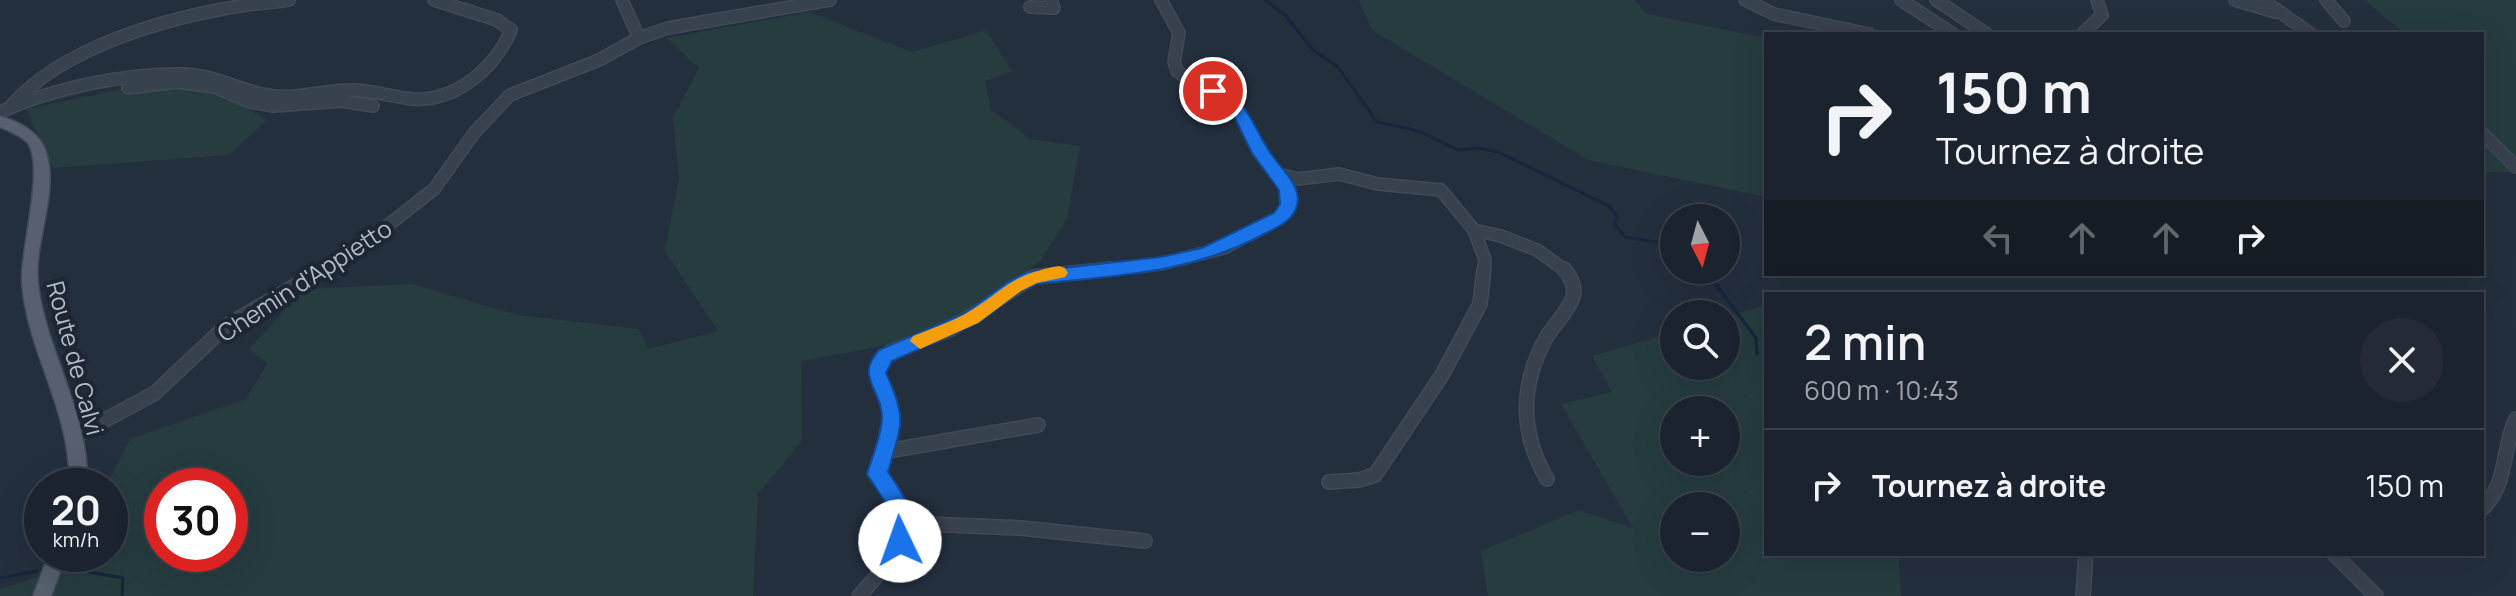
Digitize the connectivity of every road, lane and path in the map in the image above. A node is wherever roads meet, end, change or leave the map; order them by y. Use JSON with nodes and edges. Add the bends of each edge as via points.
{"nodes":[{"id":1,"x":289,"y":0,"type":"edge"},
{"id":2,"x":434,"y":0,"type":"edge"},
{"id":3,"x":622,"y":0,"type":"edge"},
{"id":4,"x":830,"y":0,"type":"edge"},
{"id":5,"x":1051,"y":0,"type":"edge"},
{"id":6,"x":1161,"y":0,"type":"edge"},
{"id":7,"x":1745,"y":0,"type":"edge"},
{"id":8,"x":1901,"y":0,"type":"edge"},
{"id":9,"x":1936,"y":0,"type":"edge"},
{"id":10,"x":2097,"y":0,"type":"edge"},
{"id":11,"x":2235,"y":0,"type":"edge"},
{"id":12,"x":2263,"y":0,"type":"edge"},
{"id":13,"x":2326,"y":0,"type":"edge"},
{"id":14,"x":1030,"y":7,"type":"dead end"},
{"id":15,"x":2278,"y":12,"type":"junction"},
{"id":16,"x":2344,"y":21,"type":"dead end"},
{"id":17,"x":1862,"y":32,"type":"edge"},
{"id":18,"x":1950,"y":32,"type":"edge"},
{"id":19,"x":1984,"y":32,"type":"edge"},
{"id":20,"x":2084,"y":32,"type":"edge"},
{"id":21,"x":2308,"y":32,"type":"edge"},
{"id":22,"x":639,"y":38,"type":"junction"},
{"id":23,"x":11,"y":106,"type":"junction"},
{"id":24,"x":373,"y":106,"type":"dead end"},
{"id":25,"x":0,"y":114,"type":"edge"},
{"id":26,"x":0,"y":121,"type":"edge"},
{"id":27,"x":2484,"y":135,"type":"edge"},
{"id":28,"x":2516,"y":167,"type":"edge"},
{"id":29,"x":1278,"y":174,"type":"junction"},
{"id":30,"x":1474,"y":230,"type":"junction"},
{"id":31,"x":2516,"y":419,"type":"edge"},
{"id":32,"x":1038,"y":425,"type":"dead end"},
{"id":33,"x":74,"y":437,"type":"junction"},
{"id":34,"x":882,"y":452,"type":"junction"},
{"id":35,"x":77,"y":468,"type":"edge"},
{"id":36,"x":1547,"y":479,"type":"dead end"},
{"id":37,"x":1329,"y":482,"type":"dead end"},
{"id":38,"x":2484,"y":508,"type":"edge"},
{"id":39,"x":902,"y":523,"type":"junction"},
{"id":40,"x":1145,"y":541,"type":"dead end"},
{"id":41,"x":2086,"y":556,"type":"edge"},
{"id":42,"x":2336,"y":556,"type":"edge"},
{"id":43,"x":52,"y":572,"type":"edge"},
{"id":44,"x":42,"y":596,"type":"edge"},
{"id":45,"x":859,"y":596,"type":"edge"},
{"id":46,"x":2083,"y":596,"type":"edge"},
{"id":47,"x":2376,"y":596,"type":"edge"}],
"edges":[{"from":1,"to":23,"type":"street","via":[[245,5],[113,41],[48,71]]},
{"from":2,"to":23,"type":"street","via":[[497,20],[511,30],[508,42],[485,68],[442,95],[419,99],[346,90],[273,96],[212,77],[168,74]]},
{"from":3,"to":22,"type":"street"},
{"from":4,"to":22,"type":"street","name":"Chemin d'Appietto","via":[[684,24]]},
{"from":5,"to":14,"type":"street","via":[[1054,8]]},
{"from":6,"to":29,"type":"street","via":[[1179,33],[1177,71],[1231,100]]},
{"from":7,"to":17,"type":"street","via":[[1781,16]]},
{"from":8,"to":18,"type":"street"},
{"from":9,"to":19,"type":"street"},
{"from":10,"to":20,"type":"street","via":[[2102,15]]},
{"from":11,"to":15,"type":"street"},
{"from":12,"to":15,"type":"street"},
{"from":13,"to":16,"type":"street"},
{"from":15,"to":21,"type":"street"},
{"from":22,"to":33,"type":"street","name":"Chemin d'Appietto","via":[[591,64],[510,95],[434,189],[382,230],[226,326],[155,393]]},
{"from":23,"to":25,"type":"street"},
{"from":24,"to":25,"type":"street","via":[[342,101],[274,106],[215,87],[177,82]]},
{"from":26,"to":33,"type":"main road","name":"Route de Calvi","via":[[29,136],[43,167],[29,281]]},
{"from":27,"to":28,"type":"street"},
{"from":29,"to":30,"type":"street","via":[[1298,179],[1339,174],[1441,190]]},
{"from":29,"to":34,"type":"street","via":[[1291,198],[1280,218],[1224,248],[1161,264],[1033,277],[972,318],[885,355],[877,373],[892,423]]},
{"from":30,"to":36,"type":"street","via":[[1499,234],[1555,260],[1572,276],[1574,293],[1544,342],[1526,401],[1531,456]]},
{"from":30,"to":37,"type":"street","via":[[1485,260],[1480,304],[1442,375],[1375,475]]},
{"from":31,"to":38,"type":"street","via":[[2511,434],[2516,463],[2512,481],[2496,503]]},
{"from":32,"to":34,"type":"street"},
{"from":33,"to":35,"type":"main road","name":"Route de Calvi"},
{"from":34,"to":39,"type":"street","via":[[877,474],[895,495]]},
{"from":39,"to":40,"type":"street"},
{"from":39,"to":45,"type":"street","via":[[894,553]]},
{"from":41,"to":46,"type":"street"},
{"from":42,"to":47,"type":"street"},
{"from":43,"to":44,"type":"main road"}]}
